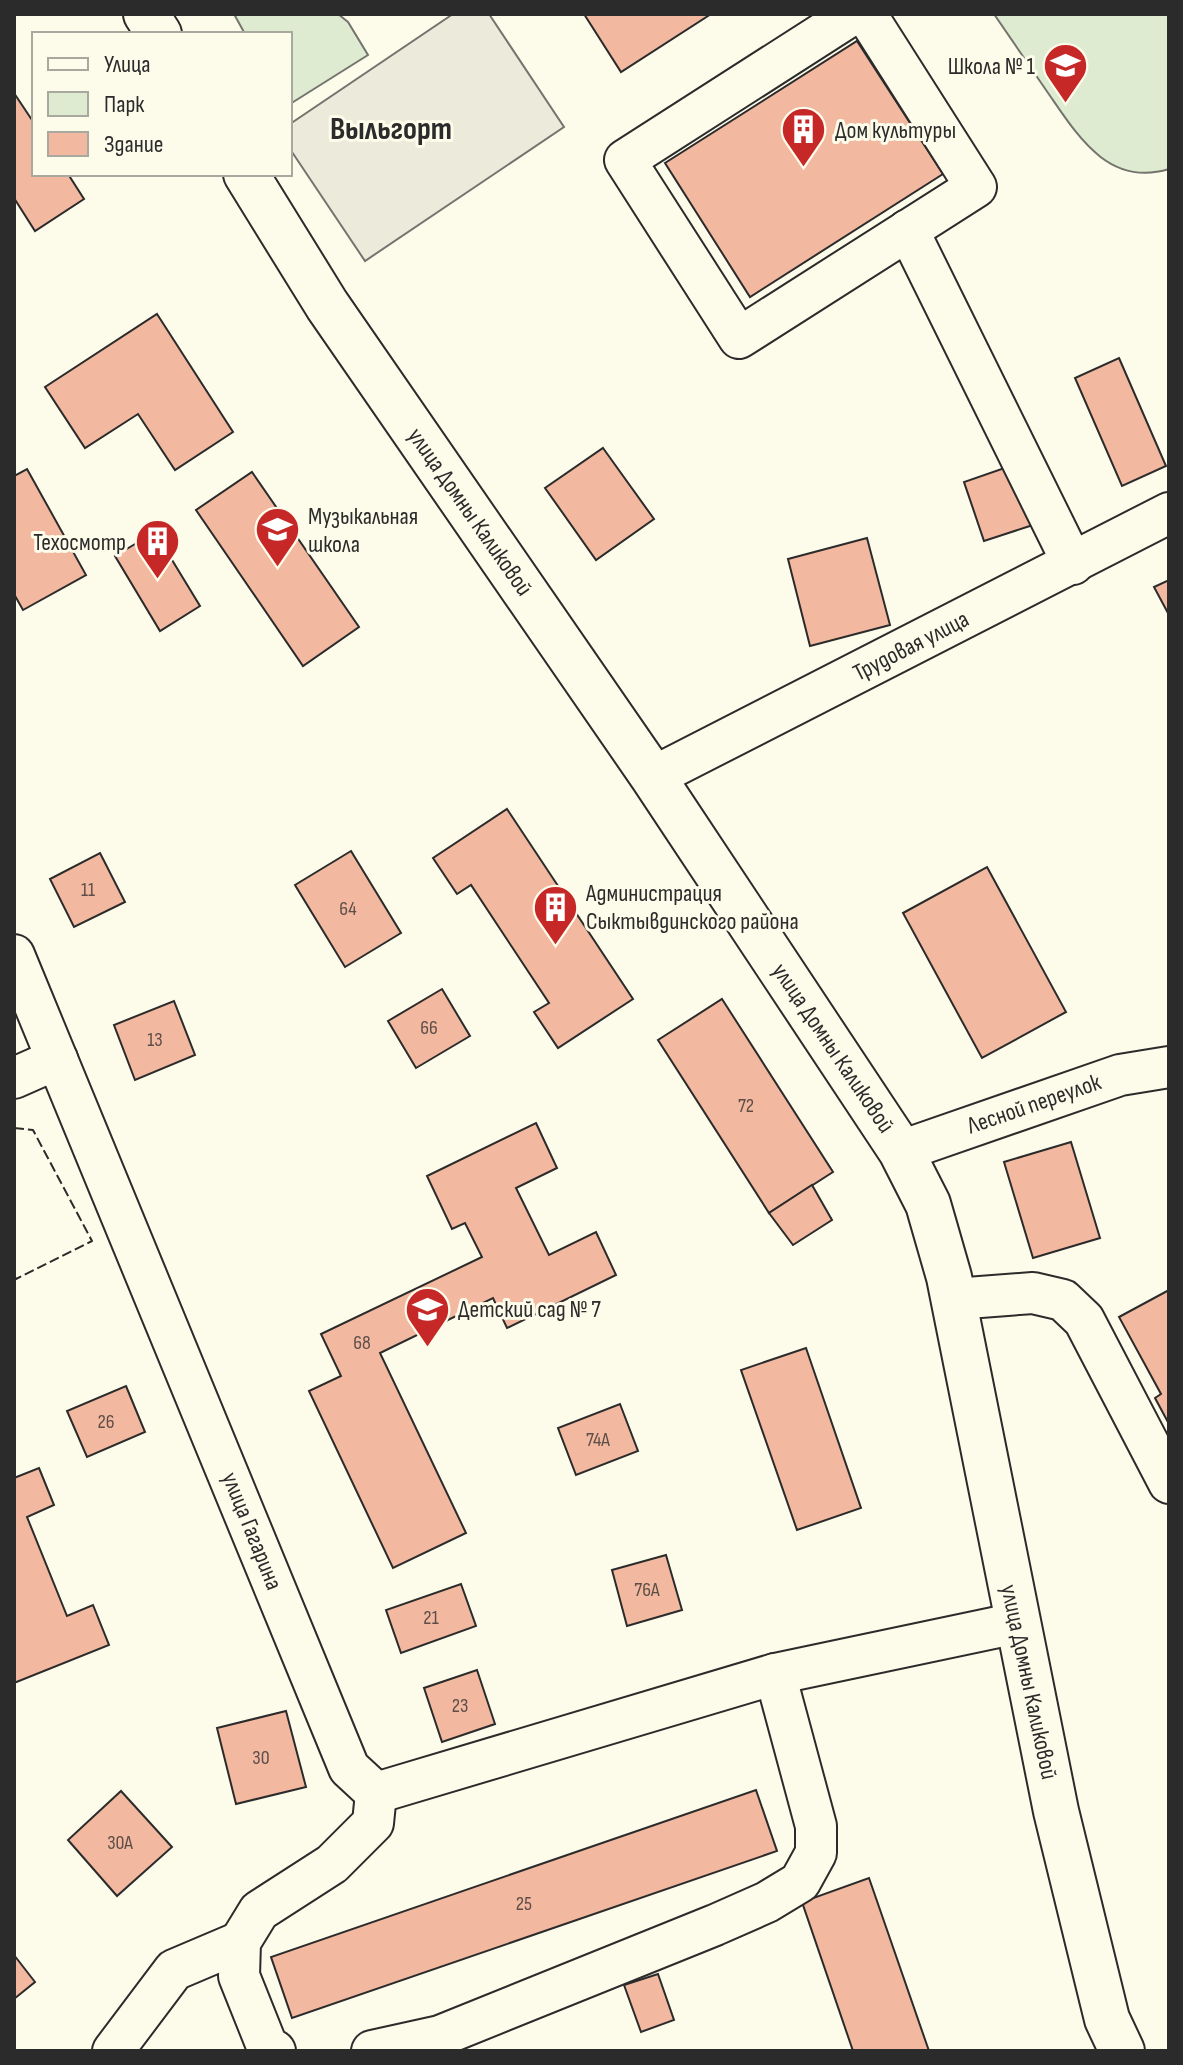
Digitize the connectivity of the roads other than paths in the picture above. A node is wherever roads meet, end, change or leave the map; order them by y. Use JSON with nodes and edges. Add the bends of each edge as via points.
{"nodes":[{"id":1,"x":146,"y":14,"type":"edge"},
{"id":2,"x":853,"y":14,"type":"edge"},
{"id":3,"x":866,"y":14,"type":"edge"},
{"id":4,"x":158,"y":32,"type":"edge"},
{"id":5,"x":247,"y":176,"type":"edge"},
{"id":6,"x":908,"y":230,"type":"junction"},
{"id":7,"x":1169,"y":513,"type":"edge"},
{"id":8,"x":1073,"y":564,"type":"junction"},
{"id":9,"x":653,"y":777,"type":"junction"},
{"id":10,"x":14,"y":955,"type":"edge"},
{"id":11,"x":57,"y":1059,"type":"junction"},
{"id":12,"x":1169,"y":1067,"type":"edge"},
{"id":13,"x":14,"y":1078,"type":"edge"},
{"id":14,"x":901,"y":1151,"type":"junction"},
{"id":15,"x":954,"y":1299,"type":"junction"},
{"id":16,"x":1169,"y":1483,"type":"edge"},
{"id":17,"x":1017,"y":1623,"type":"junction"},
{"id":18,"x":775,"y":1674,"type":"junction"},
{"id":19,"x":376,"y":1793,"type":"junction"},
{"id":20,"x":240,"y":1942,"type":"junction"},
{"id":21,"x":444,"y":2044,"type":"edge"},
{"id":22,"x":113,"y":2051,"type":"edge"},
{"id":23,"x":275,"y":2051,"type":"edge"},
{"id":24,"x":372,"y":2051,"type":"edge"},
{"id":25,"x":1122,"y":2051,"type":"edge"}],
"edges":[{"from":1,"to":4,"type":"main road"},
{"from":2,"to":6,"type":"street","via":[[625,160],[739,338]]},
{"from":3,"to":6,"type":"street","via":[[976,187]]},
{"from":5,"to":9,"type":"main road","name":"улица Домны Каликовой","via":[[327,305]]},
{"from":6,"to":8,"type":"street"},
{"from":7,"to":8,"type":"street","name":"Трудовая улица"},
{"from":8,"to":9,"type":"street","name":"Трудовая улица"},
{"from":9,"to":14,"type":"main road","name":"улица Домны Каликовой"},
{"from":10,"to":11,"type":"street","name":"улица Гагарина"},
{"from":11,"to":13,"type":"street"},
{"from":11,"to":19,"type":"street","name":"улица Гагарина","via":[[349,1768]]},
{"from":12,"to":14,"type":"street","name":"Лесной переулок","via":[[1120,1075]]},
{"from":14,"to":15,"type":"main road","name":"улица Домны Каликовой","via":[[928,1204]]},
{"from":15,"to":16,"type":"street","via":[[1033,1293],[1063,1300],[1084,1320]]},
{"from":15,"to":17,"type":"main road","name":"улица Домны Каликовой"},
{"from":17,"to":18,"type":"street"},
{"from":17,"to":25,"type":"main road","name":"улица Домны Каликовой","via":[[1059,1826],[1107,2019]]},
{"from":18,"to":19,"type":"street"},
{"from":18,"to":21,"type":"street","via":[[816,1826],[816,1853],[800,1882]]},
{"from":19,"to":20,"type":"street","via":[[373,1823],[332,1864],[259,1911]]},
{"from":20,"to":22,"type":"street","via":[[174,1970]]},
{"from":20,"to":23,"type":"street","via":[[239,1976],[267,2046]]},
{"from":21,"to":24,"type":"street"}]}
